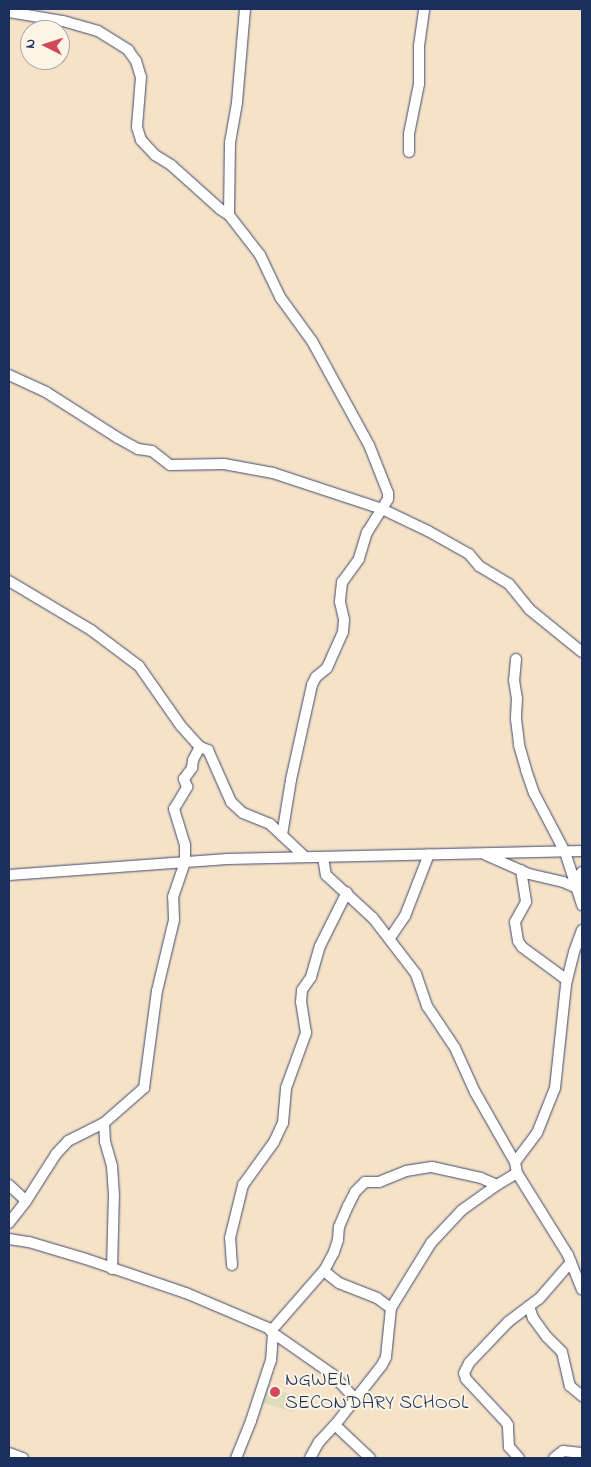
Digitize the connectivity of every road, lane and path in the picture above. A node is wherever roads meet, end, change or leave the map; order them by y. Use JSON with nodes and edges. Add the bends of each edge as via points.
{"nodes":[{"id":1,"x":245,"y":9,"type":"edge"},
{"id":2,"x":424,"y":9,"type":"edge"},
{"id":3,"x":9,"y":12,"type":"edge"},
{"id":4,"x":408,"y":152,"type":"dead end"},
{"id":5,"x":229,"y":215,"type":"junction"},
{"id":6,"x":9,"y":375,"type":"edge"},
{"id":7,"x":382,"y":509,"type":"junction"},
{"id":8,"x":9,"y":581,"type":"edge"},
{"id":9,"x":582,"y":652,"type":"edge"},
{"id":10,"x":516,"y":659,"type":"dead end"},
{"id":11,"x":200,"y":747,"type":"junction"},
{"id":12,"x":282,"y":835,"type":"junction"},
{"id":13,"x":582,"y":851,"type":"edge"},
{"id":14,"x":565,"y":852,"type":"junction"},
{"id":15,"x":480,"y":853,"type":"junction"},
{"id":16,"x":429,"y":854,"type":"junction"},
{"id":17,"x":306,"y":857,"type":"junction"},
{"id":18,"x":323,"y":857,"type":"junction"},
{"id":19,"x":185,"y":862,"type":"junction"},
{"id":20,"x":521,"y":870,"type":"junction"},
{"id":21,"x":582,"y":872,"type":"edge"},
{"id":22,"x":9,"y":875,"type":"edge"},
{"id":23,"x":577,"y":888,"type":"junction"},
{"id":24,"x":347,"y":892,"type":"junction"},
{"id":25,"x":582,"y":905,"type":"edge"},
{"id":26,"x":582,"y":930,"type":"edge"},
{"id":27,"x":390,"y":938,"type":"junction"},
{"id":28,"x":567,"y":980,"type":"junction"},
{"id":29,"x":104,"y":1124,"type":"junction"},
{"id":30,"x":516,"y":1162,"type":"junction"},
{"id":31,"x":517,"y":1173,"type":"junction"},
{"id":32,"x":9,"y":1185,"type":"edge"},
{"id":33,"x":497,"y":1185,"type":"junction"},
{"id":34,"x":26,"y":1201,"type":"junction"},
{"id":35,"x":9,"y":1223,"type":"edge"},
{"id":36,"x":9,"y":1239,"type":"edge"},
{"id":37,"x":571,"y":1262,"type":"junction"},
{"id":38,"x":232,"y":1265,"type":"dead end"},
{"id":39,"x":112,"y":1269,"type":"junction"},
{"id":40,"x":324,"y":1270,"type":"junction"},
{"id":41,"x":582,"y":1289,"type":"edge"},
{"id":42,"x":529,"y":1306,"type":"junction"},
{"id":43,"x":391,"y":1308,"type":"junction"},
{"id":44,"x":272,"y":1332,"type":"junction"},
{"id":45,"x":582,"y":1396,"type":"edge"},
{"id":46,"x":356,"y":1400,"type":"junction"},
{"id":47,"x":335,"y":1425,"type":"junction"},
{"id":48,"x":9,"y":1453,"type":"edge"},
{"id":49,"x":582,"y":1453,"type":"edge"},
{"id":50,"x":23,"y":1458,"type":"edge"},
{"id":51,"x":236,"y":1458,"type":"edge"},
{"id":52,"x":310,"y":1458,"type":"edge"},
{"id":53,"x":370,"y":1458,"type":"edge"},
{"id":54,"x":519,"y":1458,"type":"edge"},
{"id":55,"x":554,"y":1458,"type":"edge"}],
"edges":[{"from":1,"to":5,"type":"street","via":[[237,103],[230,142]]},
{"from":2,"to":4,"type":"street","via":[[419,46],[419,84]]},
{"from":3,"to":5,"type":"street","via":[[98,31],[128,50],[141,77],[137,127],[141,140]]},
{"from":5,"to":7,"type":"street","via":[[260,255],[280,298],[305,329],[369,445],[388,493]]},
{"from":6,"to":7,"type":"street","via":[[46,392],[138,450],[152,451],[170,465],[224,464],[273,473]]},
{"from":7,"to":9,"type":"street","via":[[469,554],[479,566],[509,584],[529,609]]},
{"from":7,"to":12,"type":"street","via":[[367,532],[359,558],[342,582],[343,632],[328,668],[316,677],[312,685]]},
{"from":8,"to":11,"type":"street","via":[[92,630],[139,666],[181,726]]},
{"from":10,"to":14,"type":"street","via":[[514,680],[519,745],[534,793]]},
{"from":11,"to":12,"type":"street","via":[[208,750],[231,802],[243,813],[265,820]]},
{"from":11,"to":19,"type":"street","via":[[184,779],[188,787],[174,809],[185,845]]},
{"from":12,"to":17,"type":"street"},
{"from":13,"to":14,"type":"street"},
{"from":14,"to":15,"type":"street"},
{"from":14,"to":23,"type":"street"},
{"from":15,"to":16,"type":"street"},
{"from":15,"to":20,"type":"street"},
{"from":16,"to":18,"type":"street"},
{"from":16,"to":27,"type":"street","via":[[405,916]]},
{"from":17,"to":18,"type":"street"},
{"from":17,"to":19,"type":"street"},
{"from":18,"to":24,"type":"street","via":[[326,875]]},
{"from":19,"to":22,"type":"street"},
{"from":19,"to":29,"type":"street","via":[[173,897],[174,920],[157,991],[144,1088]]},
{"from":20,"to":23,"type":"street"},
{"from":20,"to":28,"type":"street","via":[[526,902],[516,922],[518,941]]},
{"from":21,"to":23,"type":"street","via":[[577,877]]},
{"from":23,"to":25,"type":"street"},
{"from":24,"to":27,"type":"street"},
{"from":24,"to":38,"type":"street","via":[[320,946],[312,977],[302,990],[306,1033],[286,1088],[283,1123],[274,1142],[243,1185],[230,1238]]},
{"from":26,"to":28,"type":"street"},
{"from":27,"to":30,"type":"street","via":[[416,974],[428,1006],[455,1048],[475,1092]]},
{"from":28,"to":30,"type":"street","via":[[555,1088],[537,1133]]},
{"from":29,"to":34,"type":"street","via":[[68,1141]]},
{"from":29,"to":39,"type":"street","via":[[114,1195]]},
{"from":30,"to":31,"type":"street"},
{"from":31,"to":33,"type":"street"},
{"from":31,"to":37,"type":"street"},
{"from":32,"to":34,"type":"street"},
{"from":33,"to":40,"type":"street","via":[[432,1167],[406,1171],[379,1182],[365,1182],[348,1206],[334,1252]]},
{"from":33,"to":43,"type":"street","via":[[462,1210],[431,1243]]},
{"from":34,"to":35,"type":"street"},
{"from":36,"to":39,"type":"street","via":[[29,1242]]},
{"from":37,"to":41,"type":"street"},
{"from":37,"to":42,"type":"street"},
{"from":39,"to":44,"type":"street","via":[[260,1322]]},
{"from":40,"to":43,"type":"street","via":[[339,1283],[377,1298]]},
{"from":40,"to":44,"type":"street"},
{"from":42,"to":45,"type":"street","via":[[533,1318],[562,1352],[570,1386]]},
{"from":42,"to":54,"type":"street","via":[[508,1322],[469,1363],[464,1373],[508,1425],[509,1447]]},
{"from":43,"to":46,"type":"street","via":[[386,1357]]},
{"from":44,"to":46,"type":"street","via":[[332,1374]]},
{"from":44,"to":51,"type":"street","via":[[271,1360]]},
{"from":46,"to":47,"type":"street"},
{"from":47,"to":52,"type":"street"},
{"from":47,"to":53,"type":"street"},
{"from":48,"to":50,"type":"street"},
{"from":49,"to":55,"type":"street","via":[[563,1451]]}]}
